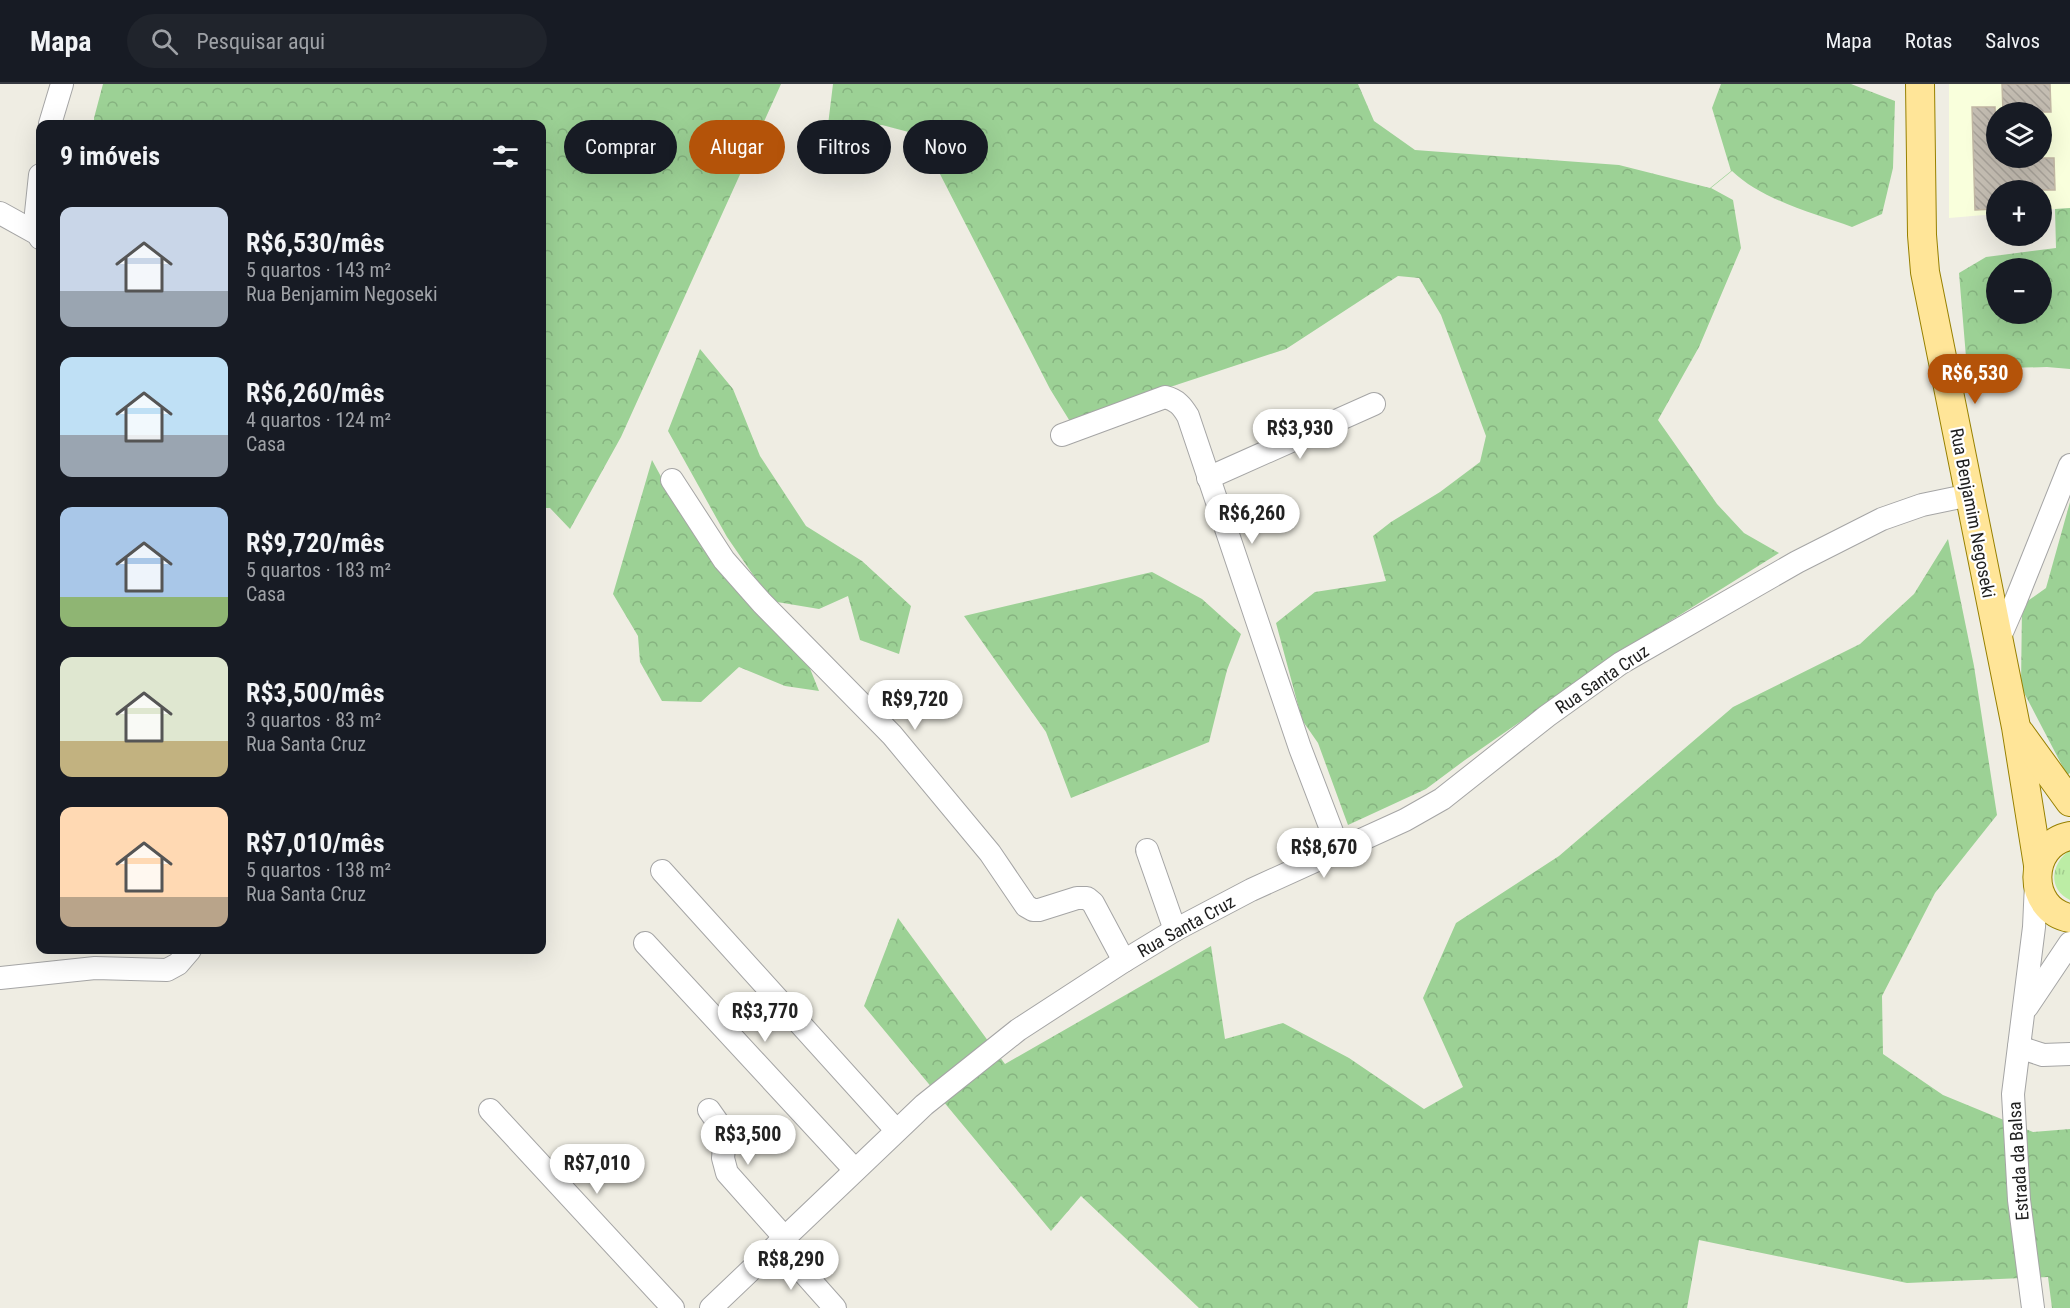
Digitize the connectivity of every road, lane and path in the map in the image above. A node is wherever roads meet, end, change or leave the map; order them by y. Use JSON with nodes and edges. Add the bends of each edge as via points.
{"nodes":[{"id":1,"x":62,"y":84,"type":"edge"},
{"id":2,"x":1920,"y":84,"type":"edge"},
{"id":3,"x":51,"y":120,"type":"edge"},
{"id":4,"x":0,"y":213,"type":"edge"},
{"id":5,"x":36,"y":234,"type":"edge"},
{"id":6,"x":1374,"y":404,"type":"dead end"},
{"id":7,"x":1062,"y":435,"type":"dead end"},
{"id":8,"x":2070,"y":465,"type":"edge"},
{"id":9,"x":1208,"y":478,"type":"junction"},
{"id":10,"x":672,"y":480,"type":"dead end"},
{"id":11,"x":1970,"y":495,"type":"junction"},
{"id":12,"x":1999,"y":639,"type":"junction"},
{"id":13,"x":2016,"y":727,"type":"junction"},
{"id":14,"x":2070,"y":802,"type":"edge"},
{"id":15,"x":2070,"y":836,"type":"edge"},
{"id":16,"x":1147,"y":850,"type":"dead end"},
{"id":17,"x":1339,"y":850,"type":"junction"},
{"id":18,"x":663,"y":871,"type":"dead end"},
{"id":19,"x":2037,"y":872,"type":"junction"},
{"id":20,"x":2070,"y":918,"type":"edge"},
{"id":21,"x":1175,"y":930,"type":"junction"},
{"id":22,"x":2070,"y":943,"type":"edge"},
{"id":23,"x":645,"y":944,"type":"dead end"},
{"id":24,"x":187,"y":954,"type":"edge"},
{"id":25,"x":1124,"y":961,"type":"junction"},
{"id":26,"x":0,"y":978,"type":"edge"},
{"id":27,"x":2023,"y":1014,"type":"junction"},
{"id":28,"x":2019,"y":1047,"type":"junction"},
{"id":29,"x":2070,"y":1054,"type":"edge"},
{"id":30,"x":490,"y":1110,"type":"dead end"},
{"id":31,"x":709,"y":1110,"type":"dead end"},
{"id":32,"x":896,"y":1130,"type":"junction"},
{"id":33,"x":855,"y":1170,"type":"junction"},
{"id":34,"x":781,"y":1241,"type":"junction"},
{"id":35,"x":673,"y":1308,"type":"edge"},
{"id":36,"x":711,"y":1308,"type":"edge"},
{"id":37,"x":835,"y":1308,"type":"edge"},
{"id":38,"x":2034,"y":1308,"type":"edge"}],
"edges":[{"from":1,"to":3,"type":"street"},
{"from":2,"to":11,"type":"main road","name":"Rua Benjamim Negoseki","via":[[1925,272]]},
{"from":4,"to":5,"type":"street"},
{"from":6,"to":9,"type":"street"},
{"from":7,"to":9,"type":"street","via":[[1165,397],[1175,399],[1188,416]]},
{"from":8,"to":12,"type":"street"},
{"from":9,"to":17,"type":"street","via":[[1299,748]]},
{"from":10,"to":25,"type":"street","via":[[724,560],[892,735],[983,845],[1026,906],[1039,910],[1088,898]]},
{"from":11,"to":12,"type":"main road","name":"Rua Benjamim Negoseki"},
{"from":11,"to":17,"type":"street","name":"Rua Santa Cruz","via":[[1882,519],[1797,562],[1621,663],[1442,799]]},
{"from":12,"to":13,"type":"main road","name":"Rua Benjamim Negoseki"},
{"from":13,"to":14,"type":"main road","name":"Rua Benjamim Negoseki"},
{"from":13,"to":19,"type":"main road","name":"Rua Benjamim Negoseki"},
{"from":15,"to":19,"type":"main road","via":[[2052,843],[2043,853]]},
{"from":16,"to":21,"type":"street"},
{"from":17,"to":21,"type":"street","name":"Rua Santa Cruz"},
{"from":18,"to":32,"type":"street"},
{"from":19,"to":20,"type":"main road","name":"Rua Benjamim Negoseki","via":[[2045,902]]},
{"from":19,"to":27,"type":"street","name":"Estrada da Balsa"},
{"from":21,"to":25,"type":"street","name":"Rua Santa Cruz"},
{"from":22,"to":27,"type":"street","name":"Estrada da Balsa"},
{"from":23,"to":33,"type":"street"},
{"from":24,"to":26,"type":"street","via":[[167,970],[95,968]]},
{"from":25,"to":32,"type":"street","name":"Rua Santa Cruz","via":[[1018,1030]]},
{"from":27,"to":28,"type":"street","name":"Estrada da Balsa"},
{"from":28,"to":29,"type":"street","via":[[2043,1055]]},
{"from":28,"to":38,"type":"street","name":"Estrada da Balsa","via":[[2013,1094],[2014,1136]]},
{"from":30,"to":35,"type":"street"},
{"from":31,"to":34,"type":"street","via":[[723,1130],[727,1173]]},
{"from":32,"to":33,"type":"street","name":"Rua Santa Cruz"},
{"from":33,"to":34,"type":"street","name":"Rua Santa Cruz"},
{"from":34,"to":36,"type":"street","name":"Rua Santa Cruz"},
{"from":34,"to":37,"type":"street"}]}
